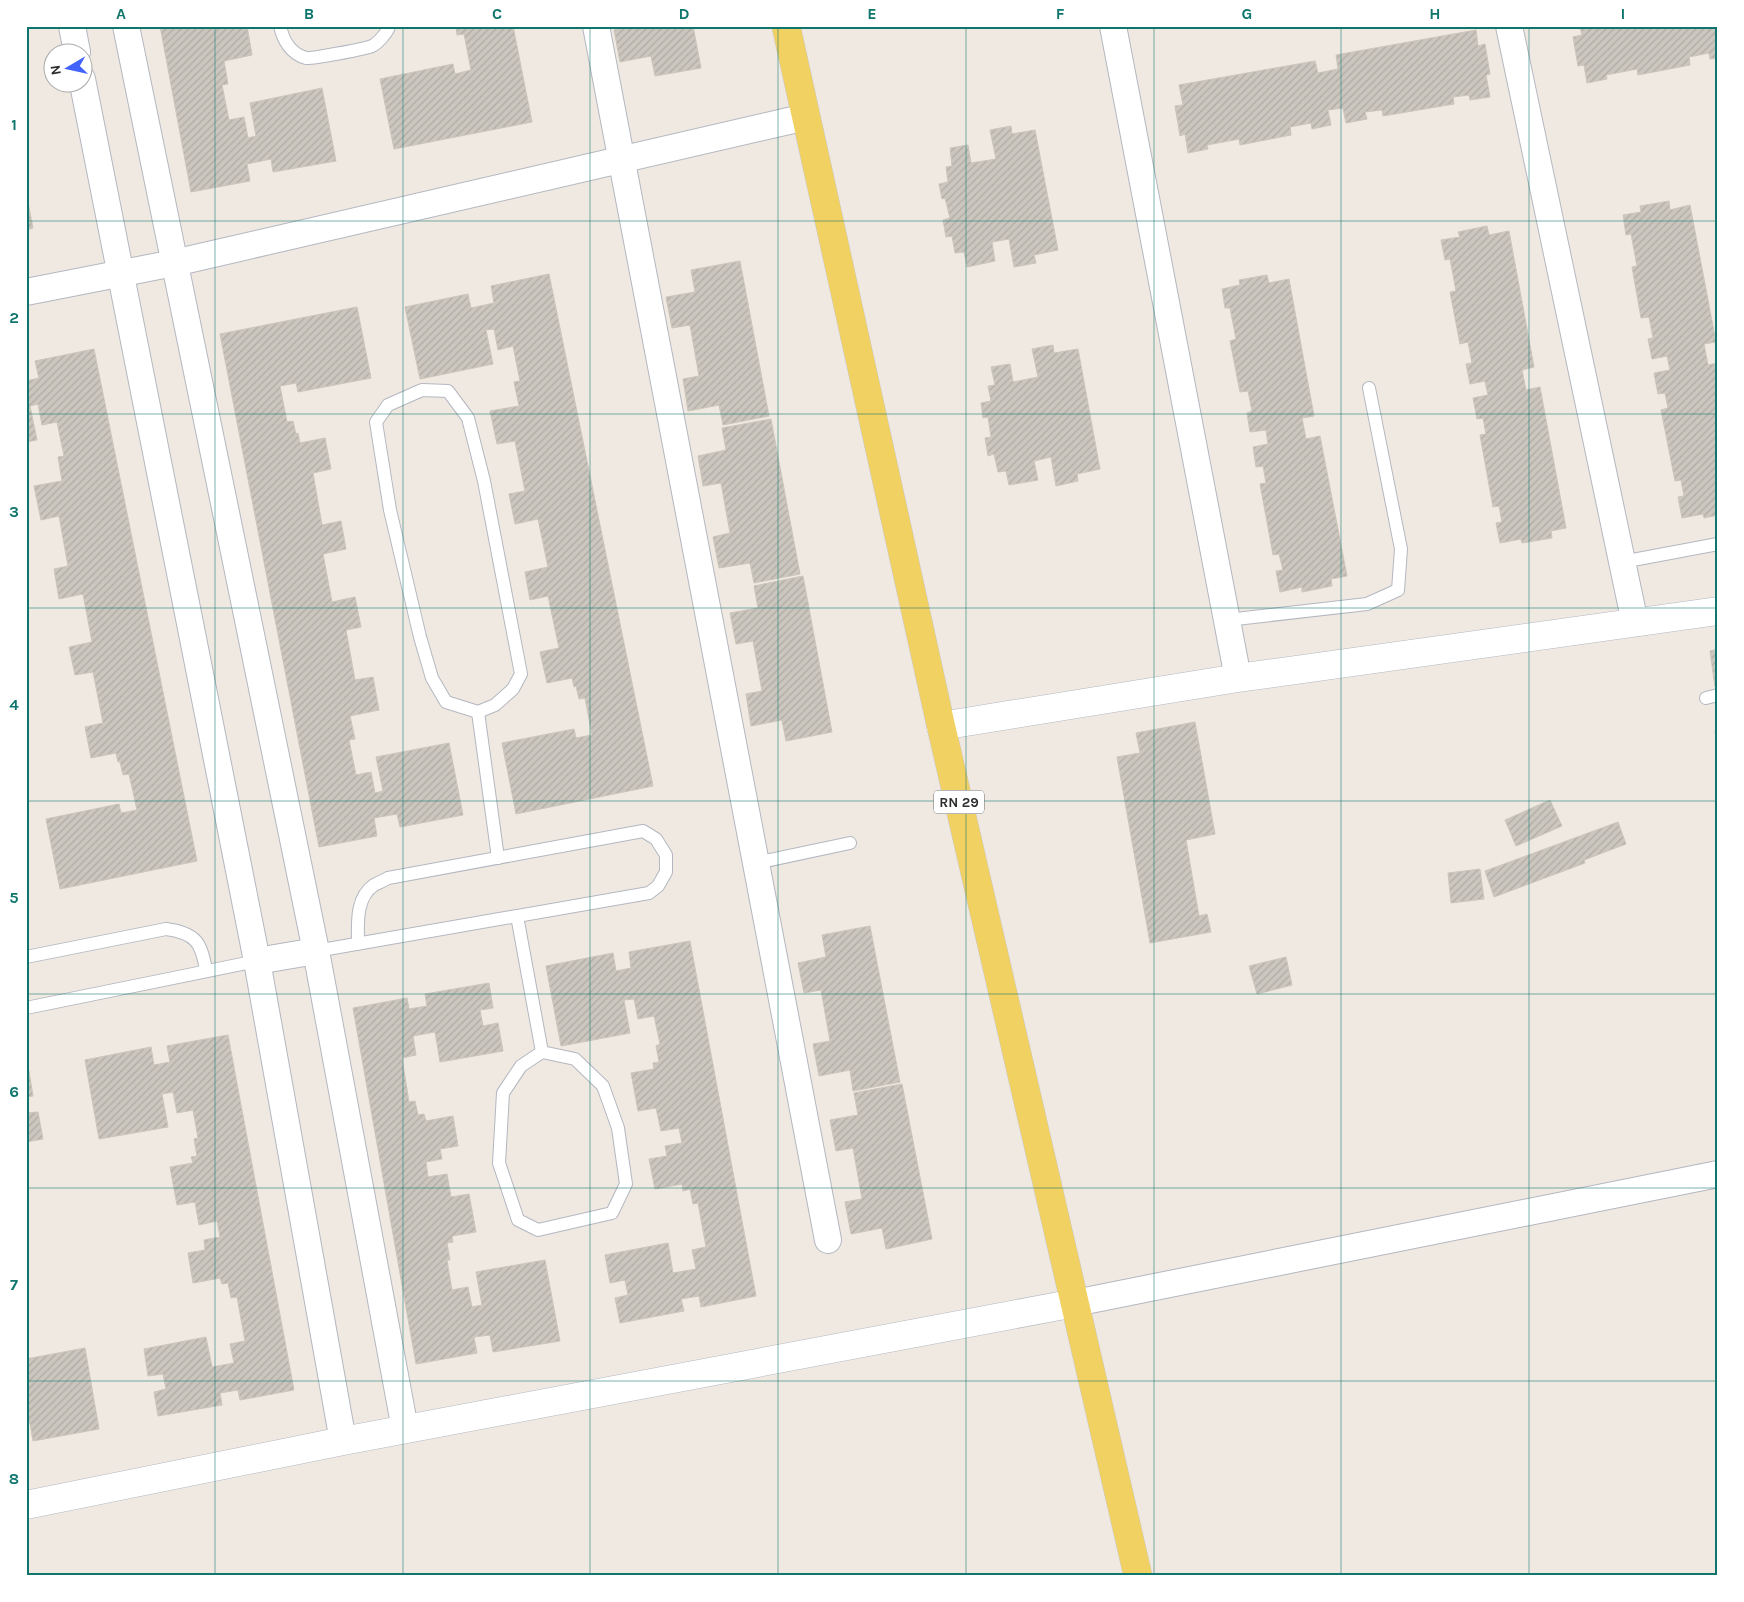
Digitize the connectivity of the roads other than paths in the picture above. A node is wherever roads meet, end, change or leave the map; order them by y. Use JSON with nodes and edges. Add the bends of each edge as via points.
{"nodes":[{"id":1,"x":72,"y":26,"type":"edge"},
{"id":2,"x":126,"y":26,"type":"edge"},
{"id":3,"x":280,"y":26,"type":"edge"},
{"id":4,"x":389,"y":26,"type":"edge"},
{"id":5,"x":596,"y":26,"type":"edge"},
{"id":6,"x":786,"y":26,"type":"edge"},
{"id":7,"x":1113,"y":26,"type":"edge"},
{"id":8,"x":1509,"y":26,"type":"edge"},
{"id":9,"x":75,"y":42,"type":"edge"},
{"id":10,"x":85,"y":92,"type":"edge"},
{"id":11,"x":806,"y":117,"type":"junction"},
{"id":12,"x":622,"y":160,"type":"junction"},
{"id":13,"x":174,"y":263,"type":"junction"},
{"id":14,"x":121,"y":274,"type":"junction"},
{"id":15,"x":26,"y":292,"type":"edge"},
{"id":16,"x":1369,"y":388,"type":"dead end"},
{"id":17,"x":1718,"y":544,"type":"edge"},
{"id":18,"x":1622,"y":562,"type":"junction"},
{"id":19,"x":1718,"y":611,"type":"edge"},
{"id":20,"x":1227,"y":620,"type":"junction"},
{"id":21,"x":1635,"y":624,"type":"junction"},
{"id":22,"x":1238,"y":678,"type":"junction"},
{"id":23,"x":478,"y":712,"type":"junction"},
{"id":24,"x":941,"y":726,"type":"junction"},
{"id":25,"x":850,"y":843,"type":"dead end"},
{"id":26,"x":498,"y":858,"type":"junction"},
{"id":27,"x":756,"y":863,"type":"junction"},
{"id":28,"x":517,"y":916,"type":"junction"},
{"id":29,"x":358,"y":944,"type":"junction"},
{"id":30,"x":316,"y":951,"type":"junction"},
{"id":31,"x":26,"y":957,"type":"edge"},
{"id":32,"x":257,"y":961,"type":"junction"},
{"id":33,"x":206,"y":971,"type":"junction"},
{"id":34,"x":26,"y":1008,"type":"edge"},
{"id":35,"x":542,"y":1052,"type":"junction"},
{"id":36,"x":1718,"y":1174,"type":"edge"},
{"id":37,"x":828,"y":1240,"type":"dead end"},
{"id":38,"x":1075,"y":1302,"type":"junction"},
{"id":39,"x":406,"y":1430,"type":"junction"},
{"id":40,"x":343,"y":1441,"type":"junction"},
{"id":41,"x":26,"y":1504,"type":"edge"},
{"id":42,"x":1138,"y":1576,"type":"edge"}],
"edges":[{"from":1,"to":9,"type":"street"},
{"from":2,"to":13,"type":"street"},
{"from":3,"to":4,"type":"lane","via":[[293,52],[307,59],[373,46]]},
{"from":5,"to":12,"type":"street"},
{"from":6,"to":11,"type":"main road","number":"RN 29"},
{"from":7,"to":20,"type":"street"},
{"from":8,"to":18,"type":"street"},
{"from":10,"to":14,"type":"street"},
{"from":11,"to":12,"type":"street"},
{"from":11,"to":24,"type":"main road","number":"RN 29"},
{"from":12,"to":13,"type":"street"},
{"from":12,"to":27,"type":"street"},
{"from":13,"to":14,"type":"street"},
{"from":13,"to":30,"type":"street"},
{"from":14,"to":15,"type":"street"},
{"from":14,"to":32,"type":"street"},
{"from":16,"to":20,"type":"lane","via":[[1401,549],[1398,590],[1367,604]]},
{"from":17,"to":18,"type":"lane"},
{"from":18,"to":21,"type":"street"},
{"from":19,"to":21,"type":"street"},
{"from":20,"to":22,"type":"street"},
{"from":21,"to":22,"type":"street"},
{"from":22,"to":24,"type":"street"},
{"from":23,"to":23,"type":"lane","via":[[446,702],[432,678],[390,510],[376,422],[388,405],[422,390],[448,391],[468,418],[484,481],[521,674],[513,689],[495,705]]},
{"from":23,"to":26,"type":"lane"},
{"from":24,"to":38,"type":"main road","number":"RN 29"},
{"from":25,"to":27,"type":"lane"},
{"from":26,"to":28,"type":"lane","via":[[643,831],[656,839],[666,855],[666,872],[658,886],[649,893]]},
{"from":26,"to":29,"type":"lane","via":[[388,878],[372,886],[362,898],[358,914]]},
{"from":27,"to":37,"type":"street"},
{"from":28,"to":29,"type":"lane"},
{"from":28,"to":35,"type":"lane"},
{"from":29,"to":30,"type":"lane"},
{"from":30,"to":32,"type":"street"},
{"from":30,"to":39,"type":"street"},
{"from":31,"to":33,"type":"lane","via":[[166,930],[180,931],[195,940],[203,952]]},
{"from":32,"to":33,"type":"lane"},
{"from":32,"to":40,"type":"street"},
{"from":33,"to":34,"type":"lane"},
{"from":35,"to":35,"type":"lane","via":[[575,1059],[603,1086],[618,1128],[626,1184],[612,1212],[538,1230],[518,1220],[498,1163],[503,1093],[521,1066]]},
{"from":36,"to":38,"type":"street"},
{"from":38,"to":39,"type":"street"},
{"from":38,"to":42,"type":"main road","number":"RN 29"},
{"from":39,"to":40,"type":"street"},
{"from":40,"to":41,"type":"street"}]}
